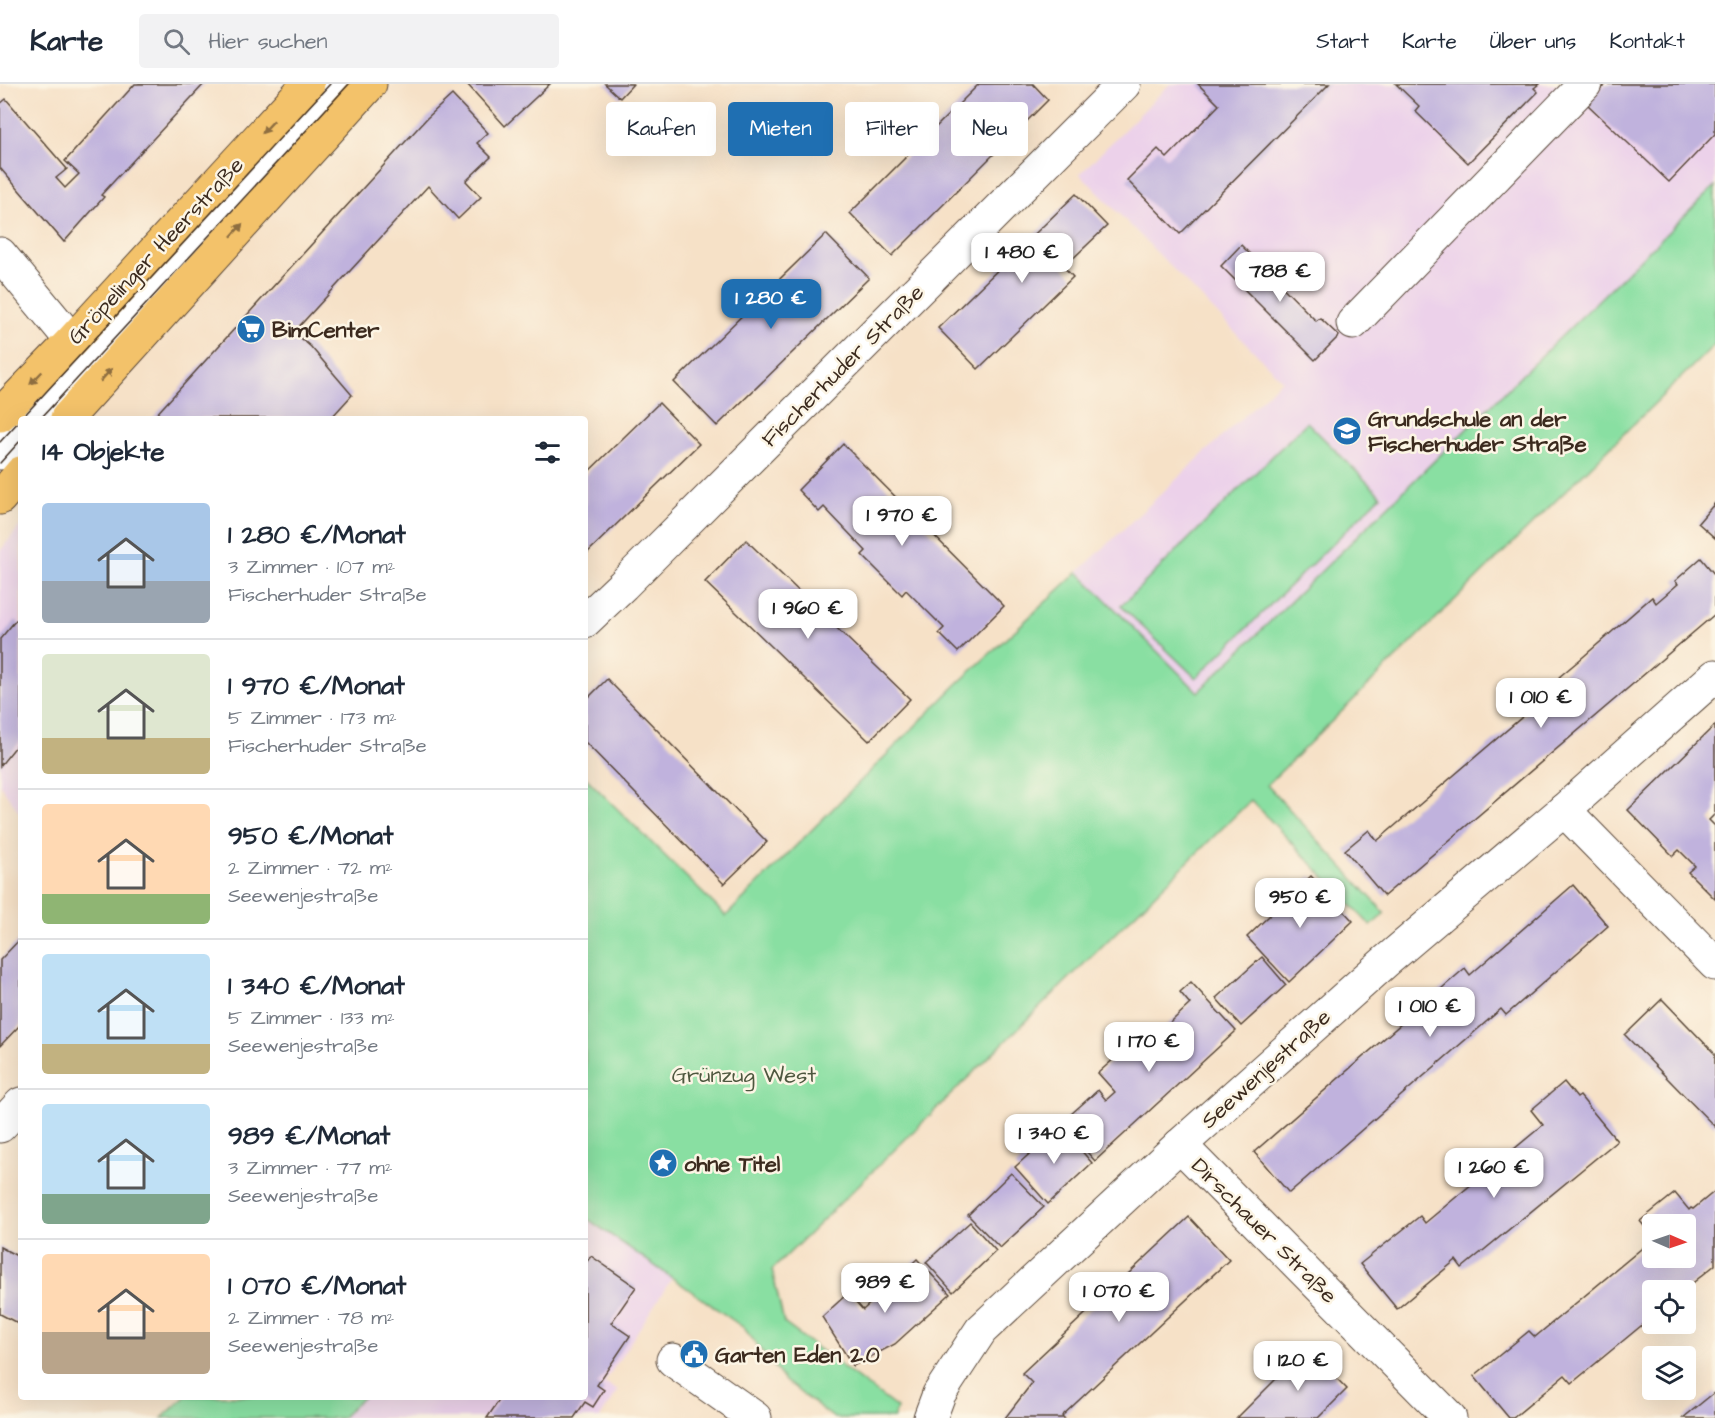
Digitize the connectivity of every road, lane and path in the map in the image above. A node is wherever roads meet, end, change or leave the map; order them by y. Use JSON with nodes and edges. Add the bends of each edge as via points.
{"nodes":[{"id":1,"x":308,"y":84,"type":"edge"},
{"id":2,"x":340,"y":84,"type":"edge"},
{"id":3,"x":370,"y":84,"type":"edge"},
{"id":4,"x":1124,"y":84,"type":"edge"},
{"id":5,"x":1585,"y":84,"type":"edge"},
{"id":6,"x":0,"y":254,"type":"edge"},
{"id":7,"x":1353,"y":323,"type":"dead end"},
{"id":8,"x":72,"y":341,"type":"junction"},
{"id":9,"x":0,"y":415,"type":"edge"},
{"id":10,"x":34,"y":416,"type":"edge"},
{"id":11,"x":74,"y":416,"type":"edge"},
{"id":12,"x":18,"y":433,"type":"edge"},
{"id":13,"x":0,"y":453,"type":"edge"},
{"id":14,"x":18,"y":477,"type":"edge"},
{"id":15,"x":0,"y":498,"type":"edge"},
{"id":16,"x":588,"y":618,"type":"edge"},
{"id":17,"x":1715,"y":676,"type":"edge"},
{"id":18,"x":1564,"y":810,"type":"junction"},
{"id":19,"x":1715,"y":964,"type":"edge"},
{"id":20,"x":18,"y":1107,"type":"edge"},
{"id":21,"x":0,"y":1126,"type":"edge"},
{"id":22,"x":1180,"y":1145,"type":"junction"},
{"id":23,"x":674,"y":1360,"type":"dead end"},
{"id":24,"x":755,"y":1418,"type":"edge"},
{"id":25,"x":930,"y":1418,"type":"edge"},
{"id":26,"x":1450,"y":1418,"type":"edge"}],
"edges":[{"from":1,"to":8,"type":"main road","name":"Gröpelinger Heerstraße","one_way":true},
{"from":2,"to":10,"type":"street"},
{"from":11,"to":3,"type":"main road","name":"Gröpelinger Heerstraße","one_way":true},
{"from":4,"to":16,"type":"street","name":"Fischerhuder Straße"},
{"from":5,"to":7,"type":"street"},
{"from":6,"to":8,"type":"street"},
{"from":8,"to":9,"type":"main road","name":"Gröpelinger Heerstraße","one_way":true},
{"from":12,"to":13,"type":"street"},
{"from":14,"to":15,"type":"main road"},
{"from":17,"to":18,"type":"street","name":"Seewenjestraße"},
{"from":18,"to":19,"type":"street"},
{"from":18,"to":22,"type":"street","name":"Seewenjestraße","via":[[1385,962]]},
{"from":20,"to":21,"type":"street"},
{"from":22,"to":25,"type":"street","name":"Seewenjestraße","via":[[981,1330],[939,1394]]},
{"from":22,"to":26,"type":"street","name":"Dirschauer Straße"},
{"from":23,"to":24,"type":"street"}]}
